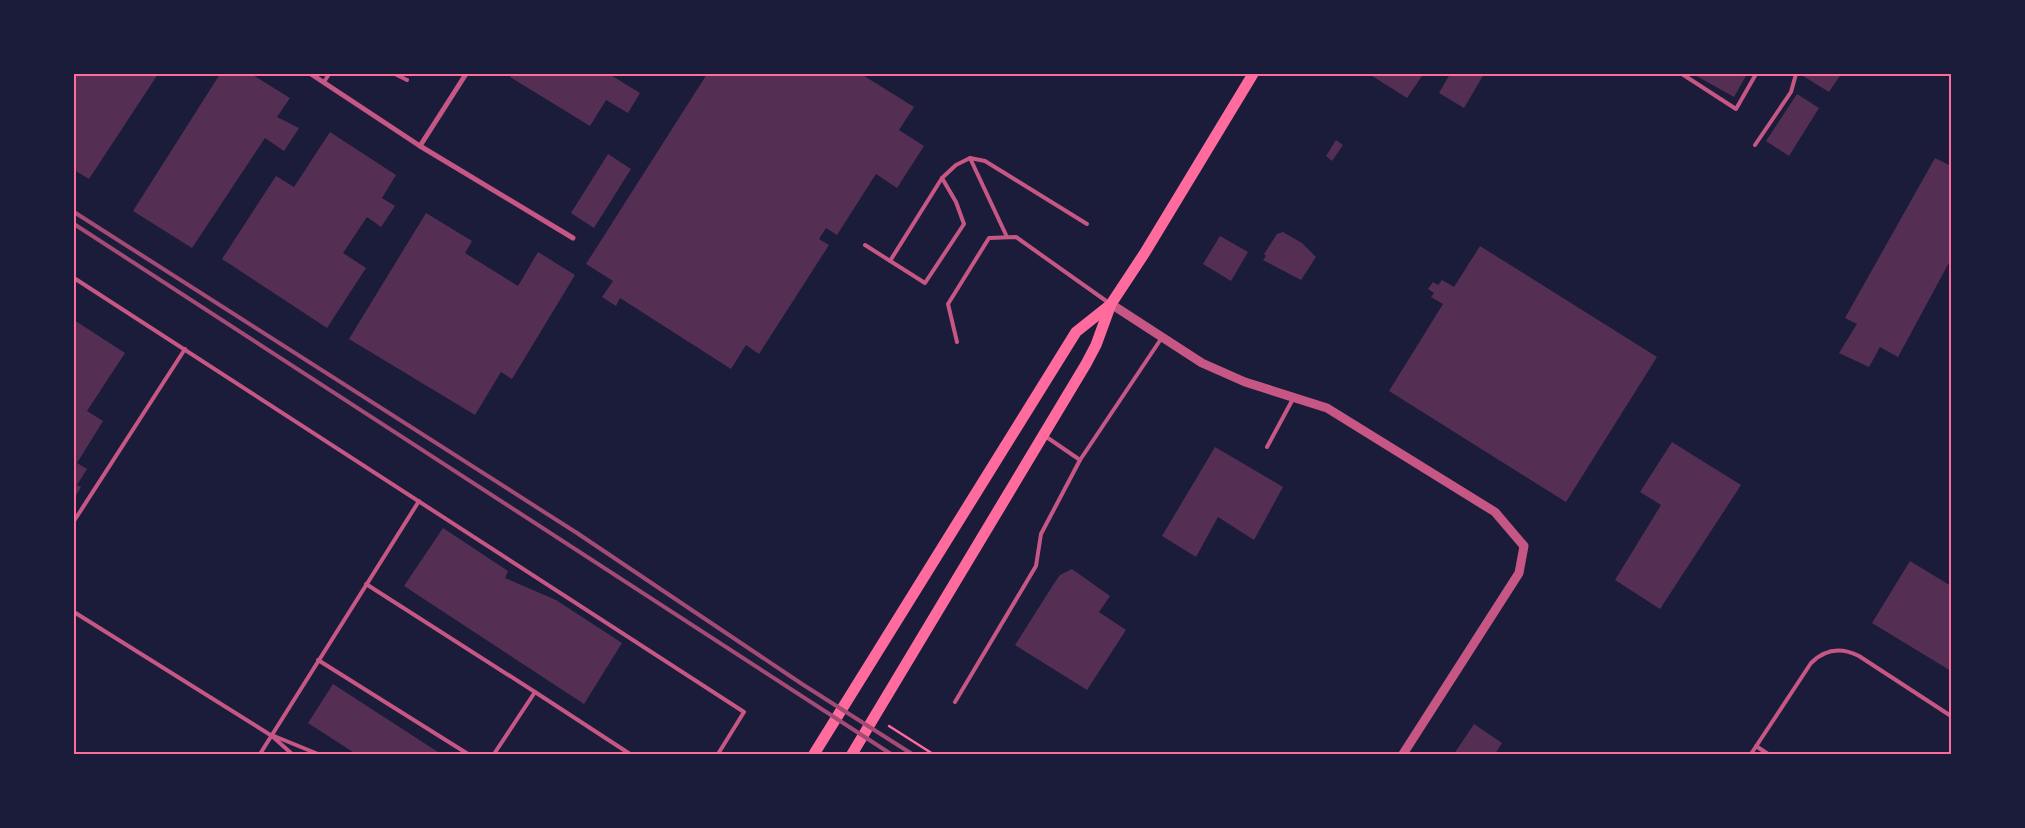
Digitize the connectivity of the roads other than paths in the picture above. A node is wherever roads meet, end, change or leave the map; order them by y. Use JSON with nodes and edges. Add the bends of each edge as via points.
{"nodes":[{"id":1,"x":311,"y":74,"type":"edge"},
{"id":2,"x":329,"y":74,"type":"edge"},
{"id":3,"x":395,"y":74,"type":"edge"},
{"id":4,"x":466,"y":74,"type":"edge"},
{"id":5,"x":1253,"y":74,"type":"edge"},
{"id":6,"x":1682,"y":74,"type":"edge"},
{"id":7,"x":1756,"y":74,"type":"edge"},
{"id":8,"x":1796,"y":74,"type":"edge"},
{"id":9,"x":407,"y":80,"type":"dead end"},
{"id":10,"x":324,"y":82,"type":"junction"},
{"id":11,"x":1755,"y":145,"type":"dead end"},
{"id":12,"x":420,"y":146,"type":"junction"},
{"id":13,"x":970,"y":158,"type":"junction"},
{"id":14,"x":942,"y":178,"type":"junction"},
{"id":15,"x":1087,"y":224,"type":"dead end"},
{"id":16,"x":1007,"y":237,"type":"junction"},
{"id":17,"x":573,"y":238,"type":"dead end"},
{"id":18,"x":865,"y":245,"type":"dead end"},
{"id":19,"x":890,"y":261,"type":"junction"},
{"id":20,"x":74,"y":278,"type":"edge"},
{"id":21,"x":1111,"y":304,"type":"junction"},
{"id":22,"x":1161,"y":338,"type":"junction"},
{"id":23,"x":956,"y":342,"type":"dead end"},
{"id":24,"x":185,"y":349,"type":"junction"},
{"id":25,"x":1294,"y":397,"type":"junction"},
{"id":26,"x":1043,"y":435,"type":"junction"},
{"id":27,"x":1267,"y":447,"type":"dead end"},
{"id":28,"x":1080,"y":460,"type":"junction"},
{"id":29,"x":419,"y":501,"type":"junction"},
{"id":30,"x":74,"y":521,"type":"edge"},
{"id":31,"x":366,"y":584,"type":"junction"},
{"id":32,"x":74,"y":612,"type":"edge"},
{"id":33,"x":318,"y":660,"type":"junction"},
{"id":34,"x":535,"y":692,"type":"junction"},
{"id":35,"x":955,"y":702,"type":"dead end"},
{"id":36,"x":1951,"y":716,"type":"edge"},
{"id":37,"x":272,"y":736,"type":"junction"},
{"id":38,"x":1756,"y":746,"type":"junction"},
{"id":39,"x":260,"y":754,"type":"edge"},
{"id":40,"x":292,"y":754,"type":"edge"},
{"id":41,"x":318,"y":754,"type":"edge"},
{"id":42,"x":468,"y":754,"type":"edge"},
{"id":43,"x":494,"y":754,"type":"edge"},
{"id":44,"x":630,"y":754,"type":"edge"},
{"id":45,"x":718,"y":754,"type":"edge"},
{"id":46,"x":814,"y":754,"type":"edge"},
{"id":47,"x":852,"y":754,"type":"edge"},
{"id":48,"x":1403,"y":754,"type":"edge"},
{"id":49,"x":1751,"y":754,"type":"edge"},
{"id":50,"x":1768,"y":754,"type":"edge"}],
"edges":[{"from":1,"to":10,"type":"street"},
{"from":2,"to":10,"type":"lane"},
{"from":3,"to":9,"type":"lane"},
{"from":4,"to":12,"type":"street"},
{"from":5,"to":21,"type":"main road"},
{"from":6,"to":7,"type":"lane","via":[[1736,109]]},
{"from":8,"to":11,"type":"lane","via":[[1791,92]]},
{"from":10,"to":12,"type":"street"},
{"from":12,"to":17,"type":"street"},
{"from":13,"to":14,"type":"lane"},
{"from":13,"to":15,"type":"lane","via":[[985,162]]},
{"from":13,"to":16,"type":"lane"},
{"from":14,"to":19,"type":"lane"},
{"from":14,"to":19,"type":"lane","via":[[964,224],[925,283]]},
{"from":16,"to":21,"type":"lane","via":[[1016,237],[1039,251]]},
{"from":16,"to":23,"type":"lane","via":[[989,238],[948,304]]},
{"from":18,"to":19,"type":"lane"},
{"from":20,"to":24,"type":"lane"},
{"from":21,"to":22,"type":"street"},
{"from":21,"to":26,"type":"main road","via":[[1096,345]]},
{"from":21,"to":46,"type":"main road","via":[[1076,332]]},
{"from":22,"to":25,"type":"street","via":[[1202,363],[1245,382]]},
{"from":22,"to":28,"type":"lane"},
{"from":24,"to":29,"type":"lane"},
{"from":24,"to":30,"type":"lane"},
{"from":25,"to":27,"type":"lane"},
{"from":25,"to":48,"type":"street","via":[[1327,408],[1496,512],[1524,546],[1519,573]]},
{"from":26,"to":28,"type":"lane"},
{"from":26,"to":47,"type":"main road"},
{"from":28,"to":35,"type":"lane","via":[[1041,534],[1036,566]]},
{"from":29,"to":31,"type":"lane"},
{"from":29,"to":45,"type":"lane","via":[[744,712]]},
{"from":31,"to":33,"type":"lane"},
{"from":31,"to":34,"type":"lane"},
{"from":32,"to":37,"type":"lane"},
{"from":33,"to":37,"type":"lane"},
{"from":33,"to":42,"type":"lane"},
{"from":34,"to":43,"type":"lane"},
{"from":34,"to":44,"type":"lane"},
{"from":36,"to":38,"type":"lane","via":[[1859,656],[1834,650],[1811,663]]},
{"from":37,"to":39,"type":"lane"},
{"from":37,"to":40,"type":"lane"},
{"from":37,"to":41,"type":"lane"},
{"from":38,"to":49,"type":"lane"},
{"from":38,"to":50,"type":"lane"}]}
